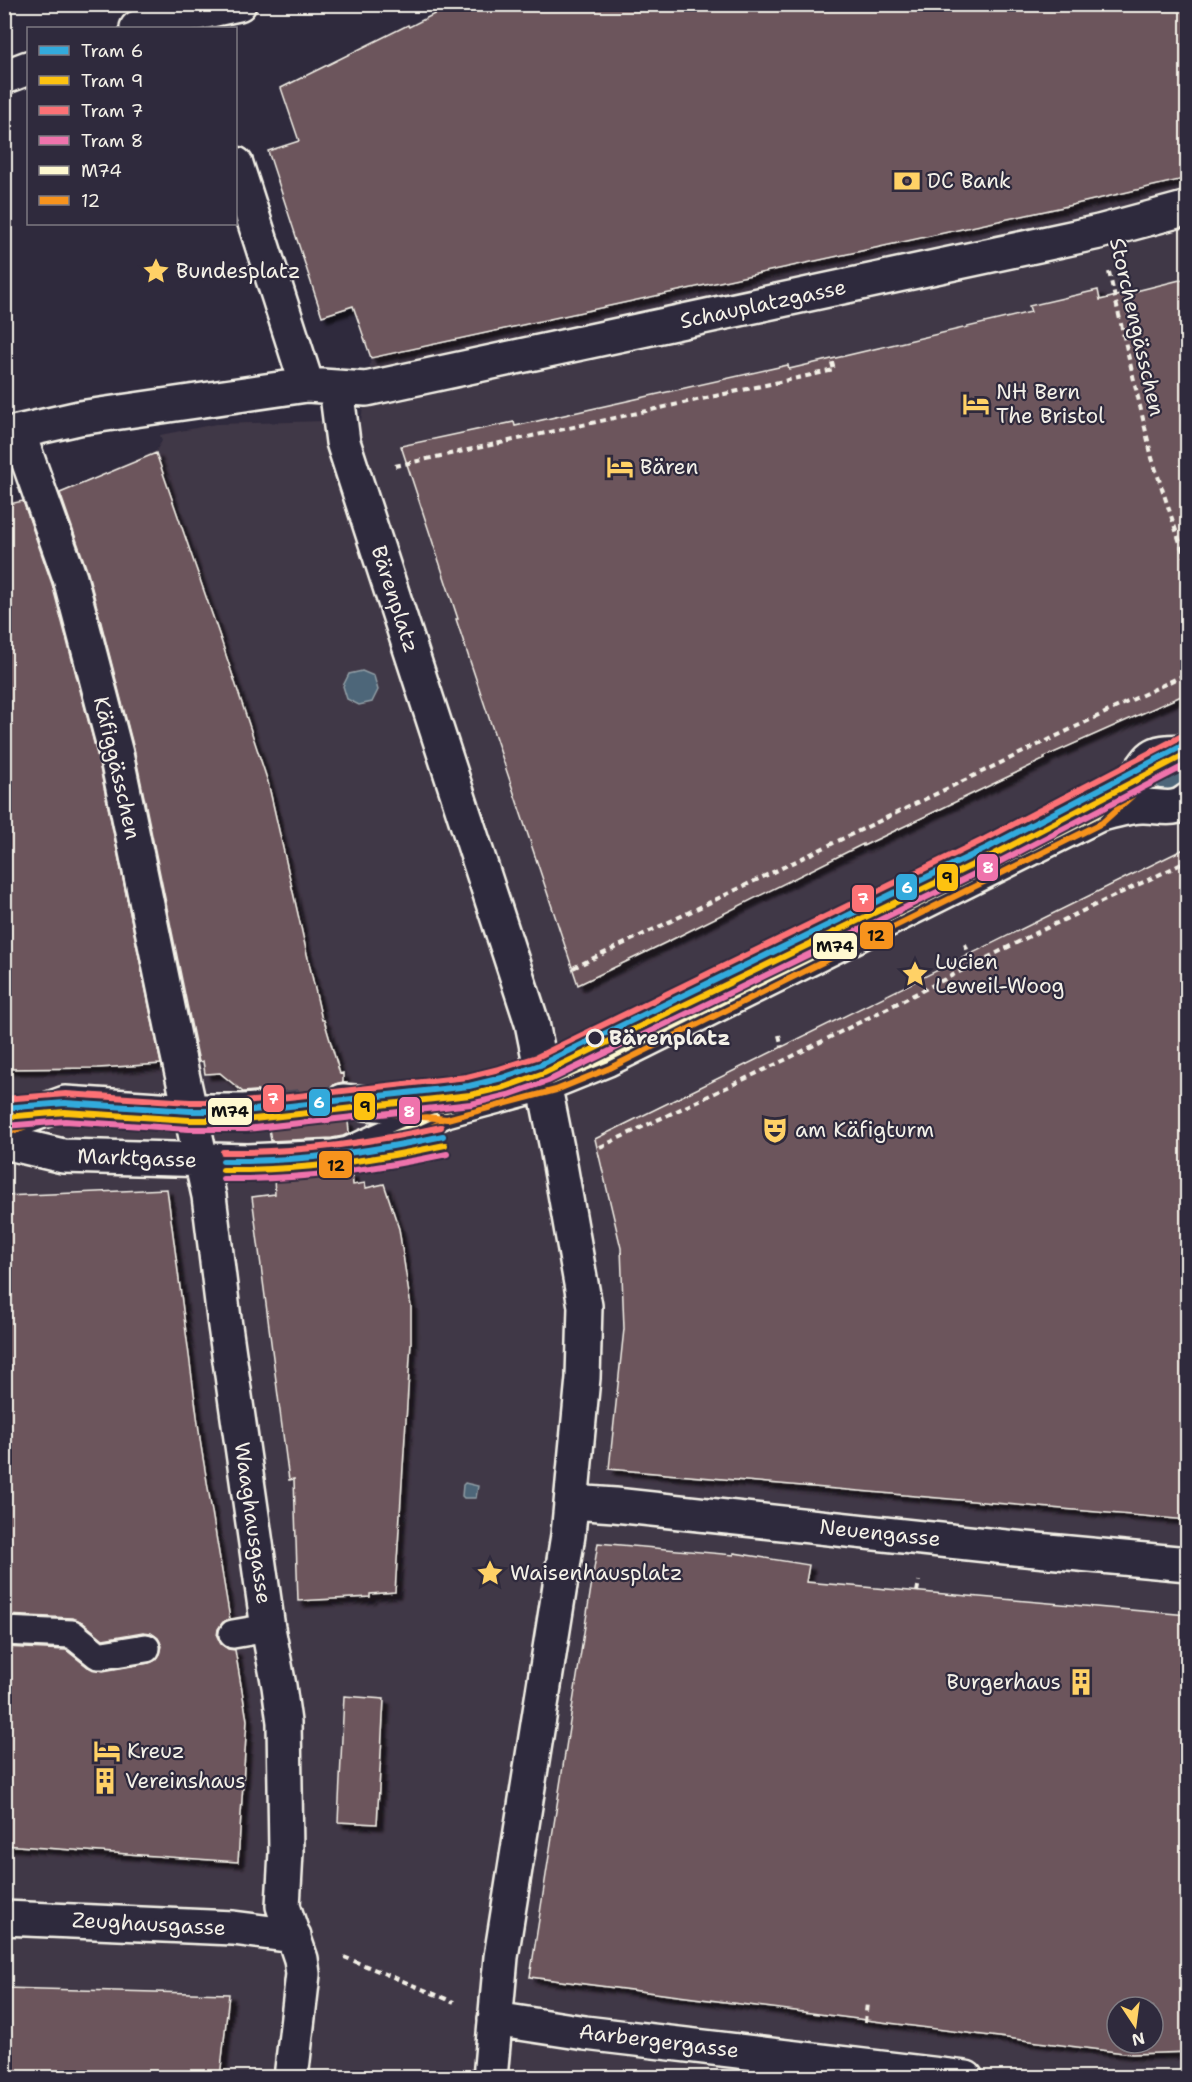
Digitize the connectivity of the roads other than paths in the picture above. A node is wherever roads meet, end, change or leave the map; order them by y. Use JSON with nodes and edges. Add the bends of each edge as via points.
{"nodes":[{"id":1,"x":239,"y":4,"type":"edge"},
{"id":2,"x":190,"y":22,"type":"edge"},
{"id":3,"x":146,"y":27,"type":"edge"},
{"id":4,"x":27,"y":68,"type":"edge"},
{"id":5,"x":4,"y":77,"type":"edge"},
{"id":6,"x":237,"y":167,"type":"edge"},
{"id":7,"x":1188,"y":208,"type":"edge"},
{"id":8,"x":322,"y":386,"type":"junction"},
{"id":9,"x":11,"y":433,"type":"edge"},
{"id":10,"x":1188,"y":752,"type":"edge"},
{"id":11,"x":1188,"y":800,"type":"edge"},
{"id":12,"x":1098,"y":815,"type":"junction"},
{"id":13,"x":544,"y":1084,"type":"junction"},
{"id":14,"x":343,"y":1101,"type":"tunnel mouth"},
{"id":15,"x":268,"y":1109,"type":"tunnel mouth"},
{"id":16,"x":446,"y":1110,"type":"junction"},
{"id":17,"x":190,"y":1111,"type":"junction"},
{"id":18,"x":4,"y":1125,"type":"edge"},
{"id":19,"x":4,"y":1142,"type":"edge"},
{"id":20,"x":201,"y":1160,"type":"junction"},
{"id":21,"x":572,"y":1502,"type":"junction"},
{"id":22,"x":1188,"y":1564,"type":"edge"},
{"id":23,"x":268,"y":1629,"type":"junction"},
{"id":24,"x":4,"y":1631,"type":"edge"},
{"id":25,"x":233,"y":1634,"type":"dead end"},
{"id":26,"x":146,"y":1648,"type":"dead end"},
{"id":27,"x":4,"y":1918,"type":"edge"},
{"id":28,"x":294,"y":1936,"type":"junction"},
{"id":29,"x":495,"y":2019,"type":"junction"},
{"id":30,"x":291,"y":2078,"type":"edge"},
{"id":31,"x":490,"y":2078,"type":"edge"},
{"id":32,"x":966,"y":2078,"type":"edge"}],
"edges":[{"from":1,"to":2,"type":"street"},
{"from":2,"to":3,"type":"street"},
{"from":4,"to":5,"type":"street"},
{"from":6,"to":8,"type":"street"},
{"from":7,"to":8,"type":"street","name":"Schauplatzgasse","via":[[1099,231],[366,389]]},
{"from":8,"to":9,"type":"street","via":[[80,417]]},
{"from":8,"to":13,"type":"street","name":"Bärenplatz","via":[[525,1001]]},
{"from":9,"to":17,"type":"street","name":"Käfiggässchen","via":[[70,578],[93,664],[116,754]]},
{"from":10,"to":12,"type":"street","via":[[1164,752],[1150,758],[1131,784]]},
{"from":11,"to":12,"type":"street","via":[[1171,808],[1142,806]]},
{"from":12,"to":13,"type":"street","via":[[606,1060]]},
{"from":13,"to":16,"type":"street"},
{"from":13,"to":21,"type":"street","via":[[585,1306]]},
{"from":14,"to":16,"type":"street"},
{"from":15,"to":17,"type":"street"},
{"from":16,"to":20,"type":"street","name":"Marktgasse","via":[[349,1154],[300,1160]]},
{"from":17,"to":18,"type":"street","via":[[65,1103]]},
{"from":17,"to":20,"type":"street","name":"Waaghausgasse"},
{"from":19,"to":20,"type":"street","name":"Marktgasse","via":[[63,1156]]},
{"from":20,"to":23,"type":"street","name":"Waaghausgasse"},
{"from":21,"to":22,"type":"street","name":"Neuengasse"},
{"from":21,"to":29,"type":"street","via":[[501,1958]]},
{"from":23,"to":25,"type":"lane"},
{"from":23,"to":28,"type":"street","name":"Waaghausgasse","via":[[284,1722],[283,1906]]},
{"from":24,"to":26,"type":"lane","via":[[72,1635],[98,1655]]},
{"from":27,"to":28,"type":"street","name":"Zeughausgasse","via":[[233,1928]]},
{"from":28,"to":30,"type":"street","via":[[303,1974]]},
{"from":29,"to":31,"type":"street"},
{"from":29,"to":32,"type":"street","name":"Aarbergergasse"}]}
